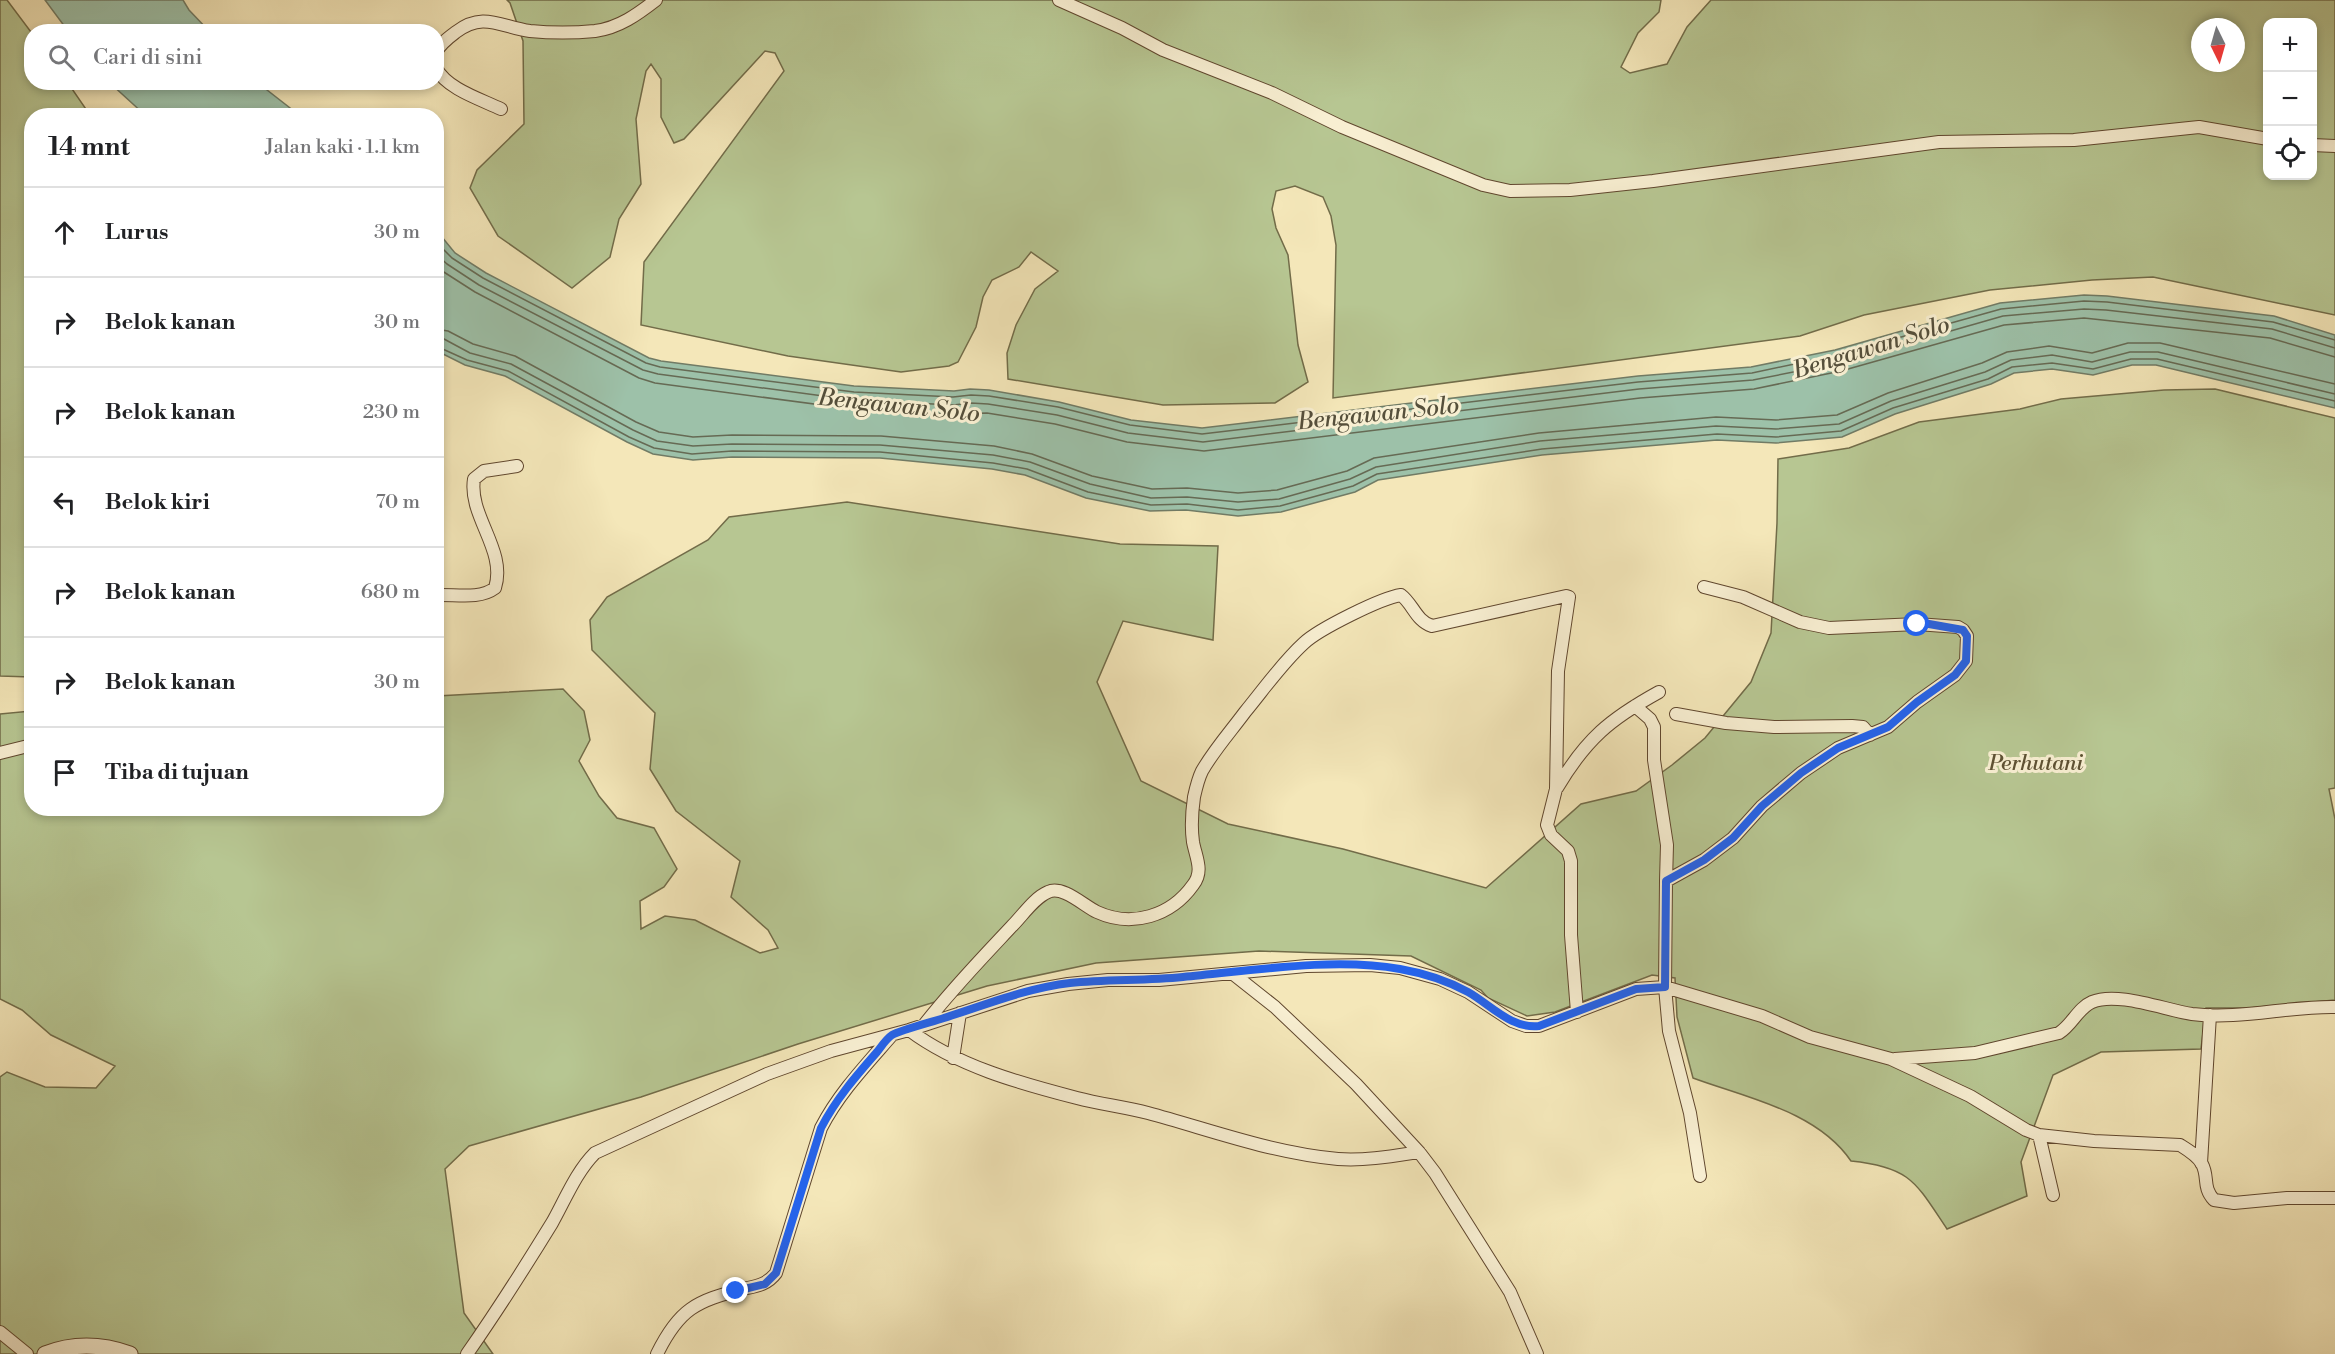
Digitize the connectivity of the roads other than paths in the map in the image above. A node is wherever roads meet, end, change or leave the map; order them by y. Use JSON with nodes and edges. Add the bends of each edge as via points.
{"nodes":[{"id":1,"x":656,"y":0,"type":"edge"},
{"id":2,"x":1059,"y":0,"type":"edge"},
{"id":3,"x":444,"y":41,"type":"edge"},
{"id":4,"x":444,"y":78,"type":"edge"},
{"id":5,"x":501,"y":109,"type":"dead end"},
{"id":6,"x":2263,"y":138,"type":"edge"},
{"id":7,"x":2317,"y":145,"type":"edge"},
{"id":8,"x":2335,"y":146,"type":"edge"},
{"id":9,"x":517,"y":466,"type":"dead end"},
{"id":10,"x":1704,"y":587,"type":"dead end"},
{"id":11,"x":444,"y":595,"type":"edge"},
{"id":12,"x":1659,"y":692,"type":"dead end"},
{"id":13,"x":1635,"y":706,"type":"junction"},
{"id":14,"x":1676,"y":714,"type":"dead end"},
{"id":15,"x":1870,"y":735,"type":"junction"},
{"id":16,"x":24,"y":747,"type":"edge"},
{"id":17,"x":0,"y":753,"type":"edge"},
{"id":18,"x":1556,"y":789,"type":"junction"},
{"id":19,"x":1666,"y":881,"type":"junction"},
{"id":20,"x":1232,"y":973,"type":"junction"},
{"id":21,"x":1665,"y":987,"type":"junction"},
{"id":22,"x":2335,"y":1007,"type":"edge"},
{"id":23,"x":1577,"y":1012,"type":"junction"},
{"id":24,"x":960,"y":1013,"type":"junction"},
{"id":25,"x":2210,"y":1015,"type":"junction"},
{"id":26,"x":924,"y":1025,"type":"junction"},
{"id":27,"x":909,"y":1030,"type":"junction"},
{"id":28,"x":892,"y":1035,"type":"junction"},
{"id":29,"x":953,"y":1058,"type":"junction"},
{"id":30,"x":1892,"y":1059,"type":"junction"},
{"id":31,"x":2038,"y":1135,"type":"junction"},
{"id":32,"x":1419,"y":1152,"type":"junction"},
{"id":33,"x":2201,"y":1163,"type":"junction"},
{"id":34,"x":1700,"y":1176,"type":"dead end"},
{"id":35,"x":2053,"y":1195,"type":"dead end"},
{"id":36,"x":2335,"y":1198,"type":"edge"},
{"id":37,"x":0,"y":1332,"type":"edge"},
{"id":38,"x":27,"y":1354,"type":"edge"},
{"id":39,"x":45,"y":1354,"type":"edge"},
{"id":40,"x":130,"y":1354,"type":"edge"},
{"id":41,"x":467,"y":1354,"type":"edge"},
{"id":42,"x":657,"y":1354,"type":"edge"},
{"id":43,"x":1537,"y":1354,"type":"edge"}],
"edges":[{"from":1,"to":3,"type":"street","via":[[620,24],[596,31],[537,31],[475,22]]},
{"from":2,"to":6,"type":"street","via":[[1163,50],[1272,93],[1342,127],[1483,185],[1510,191],[1561,191],[1653,181],[1939,142],[2074,140],[2199,127]]},
{"from":4,"to":5,"type":"street"},
{"from":7,"to":8,"type":"street"},
{"from":9,"to":11,"type":"street","via":[[484,471],[474,479],[496,564],[495,588],[473,595]]},
{"from":10,"to":15,"type":"street","via":[[1743,597],[1815,627],[1929,624],[1963,630],[1967,645],[1961,670],[1888,727]]},
{"from":12,"to":13,"type":"street"},
{"from":13,"to":18,"type":"street","via":[[1587,744]]},
{"from":13,"to":19,"type":"street","via":[[1654,727],[1654,760],[1667,845]]},
{"from":14,"to":15,"type":"street","via":[[1774,727],[1863,727]]},
{"from":15,"to":19,"type":"street","via":[[1838,748],[1801,773],[1762,806],[1733,838]]},
{"from":16,"to":17,"type":"street"},
{"from":18,"to":23,"type":"street","via":[[1547,825],[1551,835],[1568,851],[1571,861]]},
{"from":18,"to":26,"type":"street","via":[[1558,671],[1568,597],[1519,604],[1432,626],[1421,620],[1406,598],[1398,595],[1356,613],[1304,643],[1212,754],[1194,799],[1193,842],[1199,872],[1177,903],[1142,919],[1120,920],[1095,912],[1062,892],[1048,892],[1037,899]]},
{"from":19,"to":21,"type":"street"},
{"from":20,"to":23,"type":"street","via":[[1370,965],[1440,979],[1526,1026],[1539,1026]]},
{"from":20,"to":24,"type":"street","via":[[1068,984],[1028,991]]},
{"from":20,"to":32,"type":"street","via":[[1275,1007],[1356,1084]]},
{"from":21,"to":23,"type":"street","via":[[1636,989]]},
{"from":21,"to":30,"type":"street","via":[[1753,1012],[1810,1037]]},
{"from":21,"to":34,"type":"street","via":[[1671,1042],[1690,1113]]},
{"from":22,"to":25,"type":"street"},
{"from":24,"to":26,"type":"street"},
{"from":24,"to":29,"type":"street"},
{"from":25,"to":30,"type":"street","via":[[2101,999],[2082,1009],[2059,1033],[1975,1053]]},
{"from":25,"to":33,"type":"street"},
{"from":26,"to":27,"type":"street"},
{"from":27,"to":28,"type":"street"},
{"from":27,"to":29,"type":"street"},
{"from":28,"to":41,"type":"street","via":[[767,1074],[595,1153]]},
{"from":28,"to":42,"type":"street","via":[[848,1085],[821,1128],[776,1273],[765,1284],[685,1312],[673,1324]]},
{"from":29,"to":32,"type":"street","via":[[1077,1098],[1148,1113],[1255,1145],[1340,1159]]},
{"from":30,"to":31,"type":"street","via":[[1970,1096]]},
{"from":31,"to":33,"type":"street","via":[[2180,1145]]},
{"from":31,"to":35,"type":"street"},
{"from":32,"to":43,"type":"street","via":[[1510,1292]]},
{"from":33,"to":36,"type":"street","via":[[2207,1193],[2214,1200],[2234,1203]]},
{"from":37,"to":38,"type":"street"},
{"from":39,"to":40,"type":"street","via":[[90,1346]]}]}
